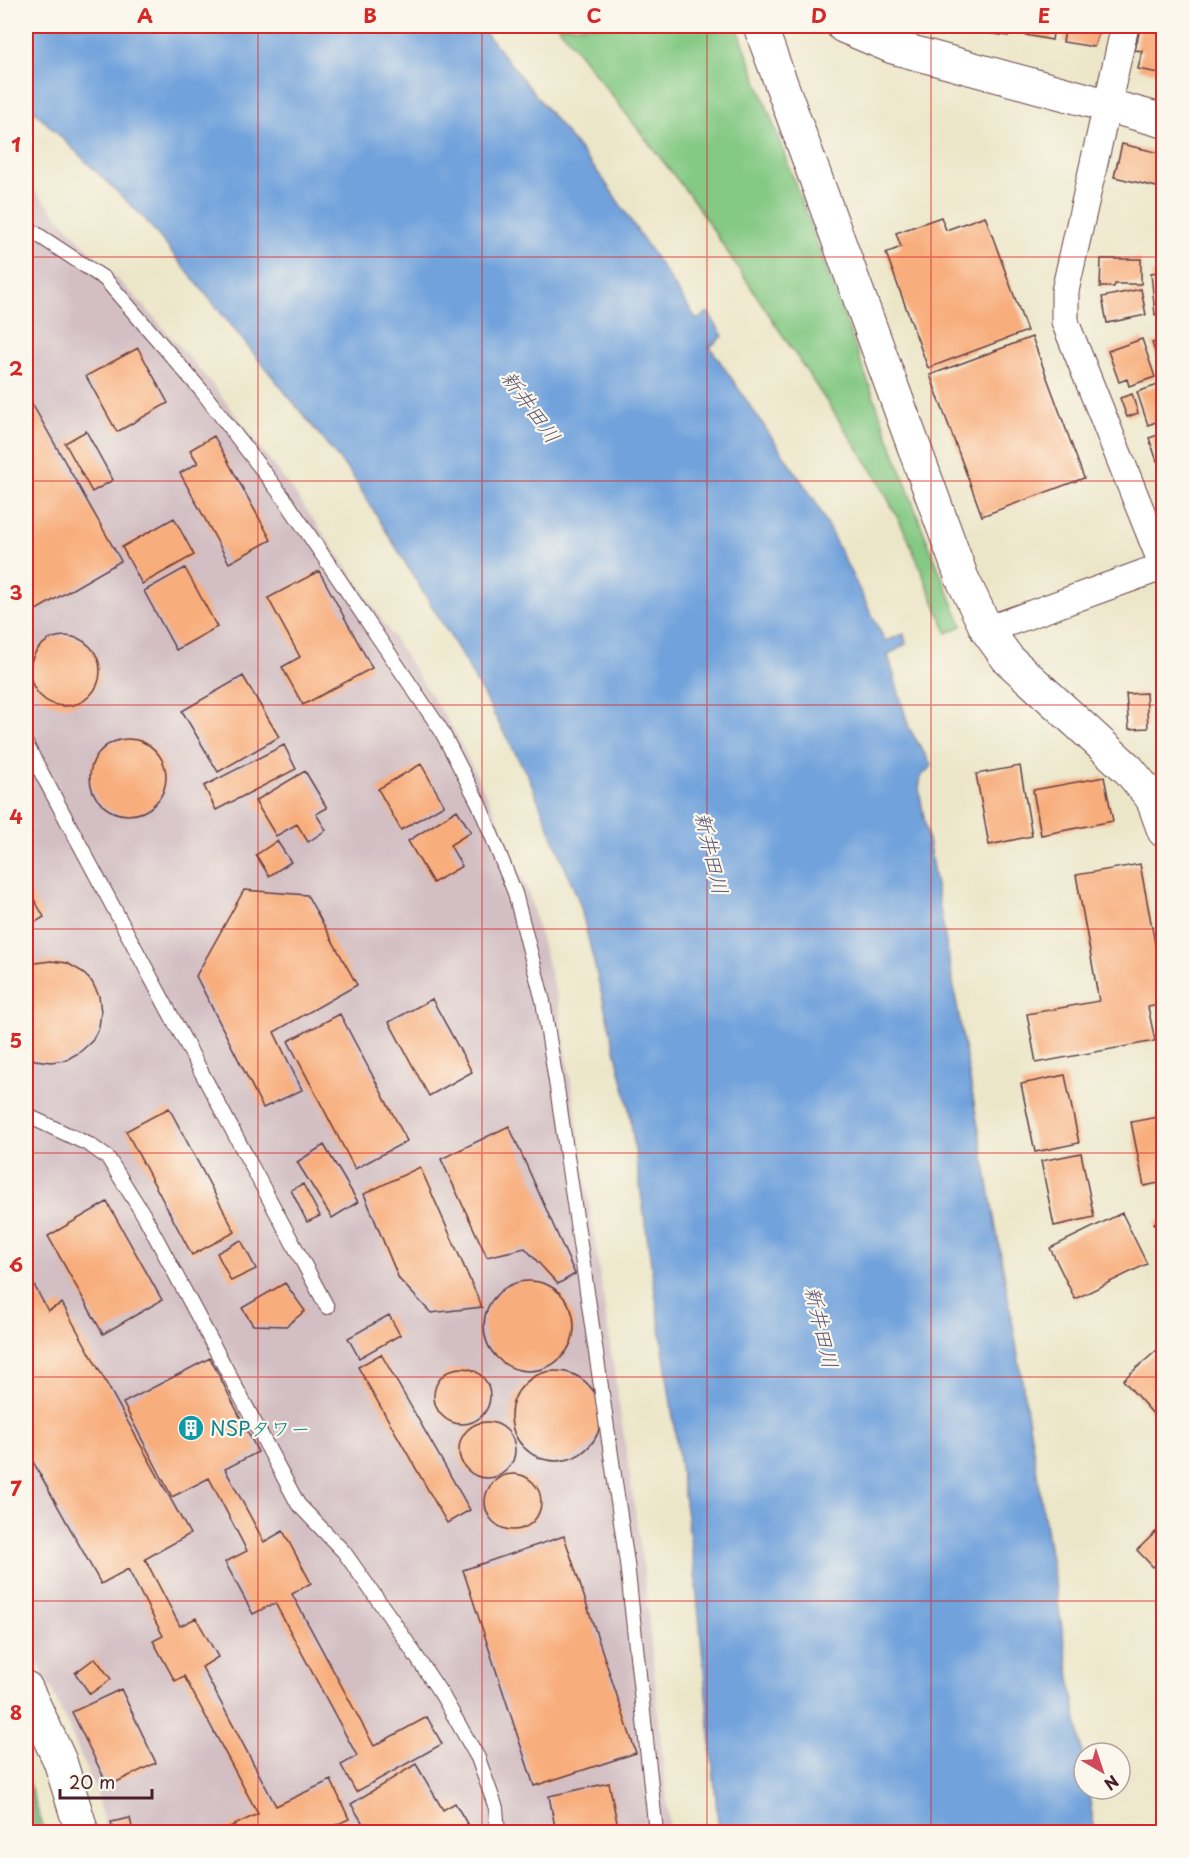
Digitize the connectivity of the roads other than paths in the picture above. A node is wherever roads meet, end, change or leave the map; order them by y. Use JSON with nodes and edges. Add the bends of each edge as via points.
{"nodes":[{"id":1,"x":760,"y":26,"type":"edge"},
{"id":2,"x":843,"y":26,"type":"edge"},
{"id":3,"x":1125,"y":26,"type":"edge"},
{"id":4,"x":1107,"y":107,"type":"junction"},
{"id":5,"x":1164,"y":121,"type":"edge"},
{"id":6,"x":26,"y":227,"type":"edge"},
{"id":7,"x":1163,"y":566,"type":"edge"},
{"id":8,"x":987,"y":630,"type":"junction"},
{"id":9,"x":26,"y":744,"type":"edge"},
{"id":10,"x":1158,"y":800,"type":"edge"},
{"id":11,"x":1164,"y":831,"type":"edge"},
{"id":12,"x":26,"y":1115,"type":"edge"},
{"id":13,"x":327,"y":1307,"type":"dead end"},
{"id":14,"x":26,"y":1688,"type":"edge"},
{"id":15,"x":81,"y":1833,"type":"edge"},
{"id":16,"x":498,"y":1833,"type":"edge"},
{"id":17,"x":656,"y":1833,"type":"edge"}],
"edges":[{"from":1,"to":8,"type":"street","via":[[962,578]]},
{"from":2,"to":4,"type":"street","via":[[894,47]]},
{"from":3,"to":4,"type":"street"},
{"from":4,"to":5,"type":"street"},
{"from":4,"to":7,"type":"street","via":[[1065,291],[1065,322]]},
{"from":6,"to":17,"type":"lane","via":[[105,279],[201,390],[286,501],[441,730],[479,804],[514,893],[543,1001],[558,1100],[627,1563]]},
{"from":7,"to":8,"type":"street"},
{"from":8,"to":10,"type":"street","via":[[1008,659]]},
{"from":9,"to":13,"type":"lane"},
{"from":10,"to":11,"type":"street"},
{"from":12,"to":16,"type":"lane","via":[[90,1144],[108,1158],[145,1217],[298,1504],[344,1552],[442,1695],[478,1758],[496,1808]]},
{"from":14,"to":15,"type":"street","via":[[60,1761]]}]}
